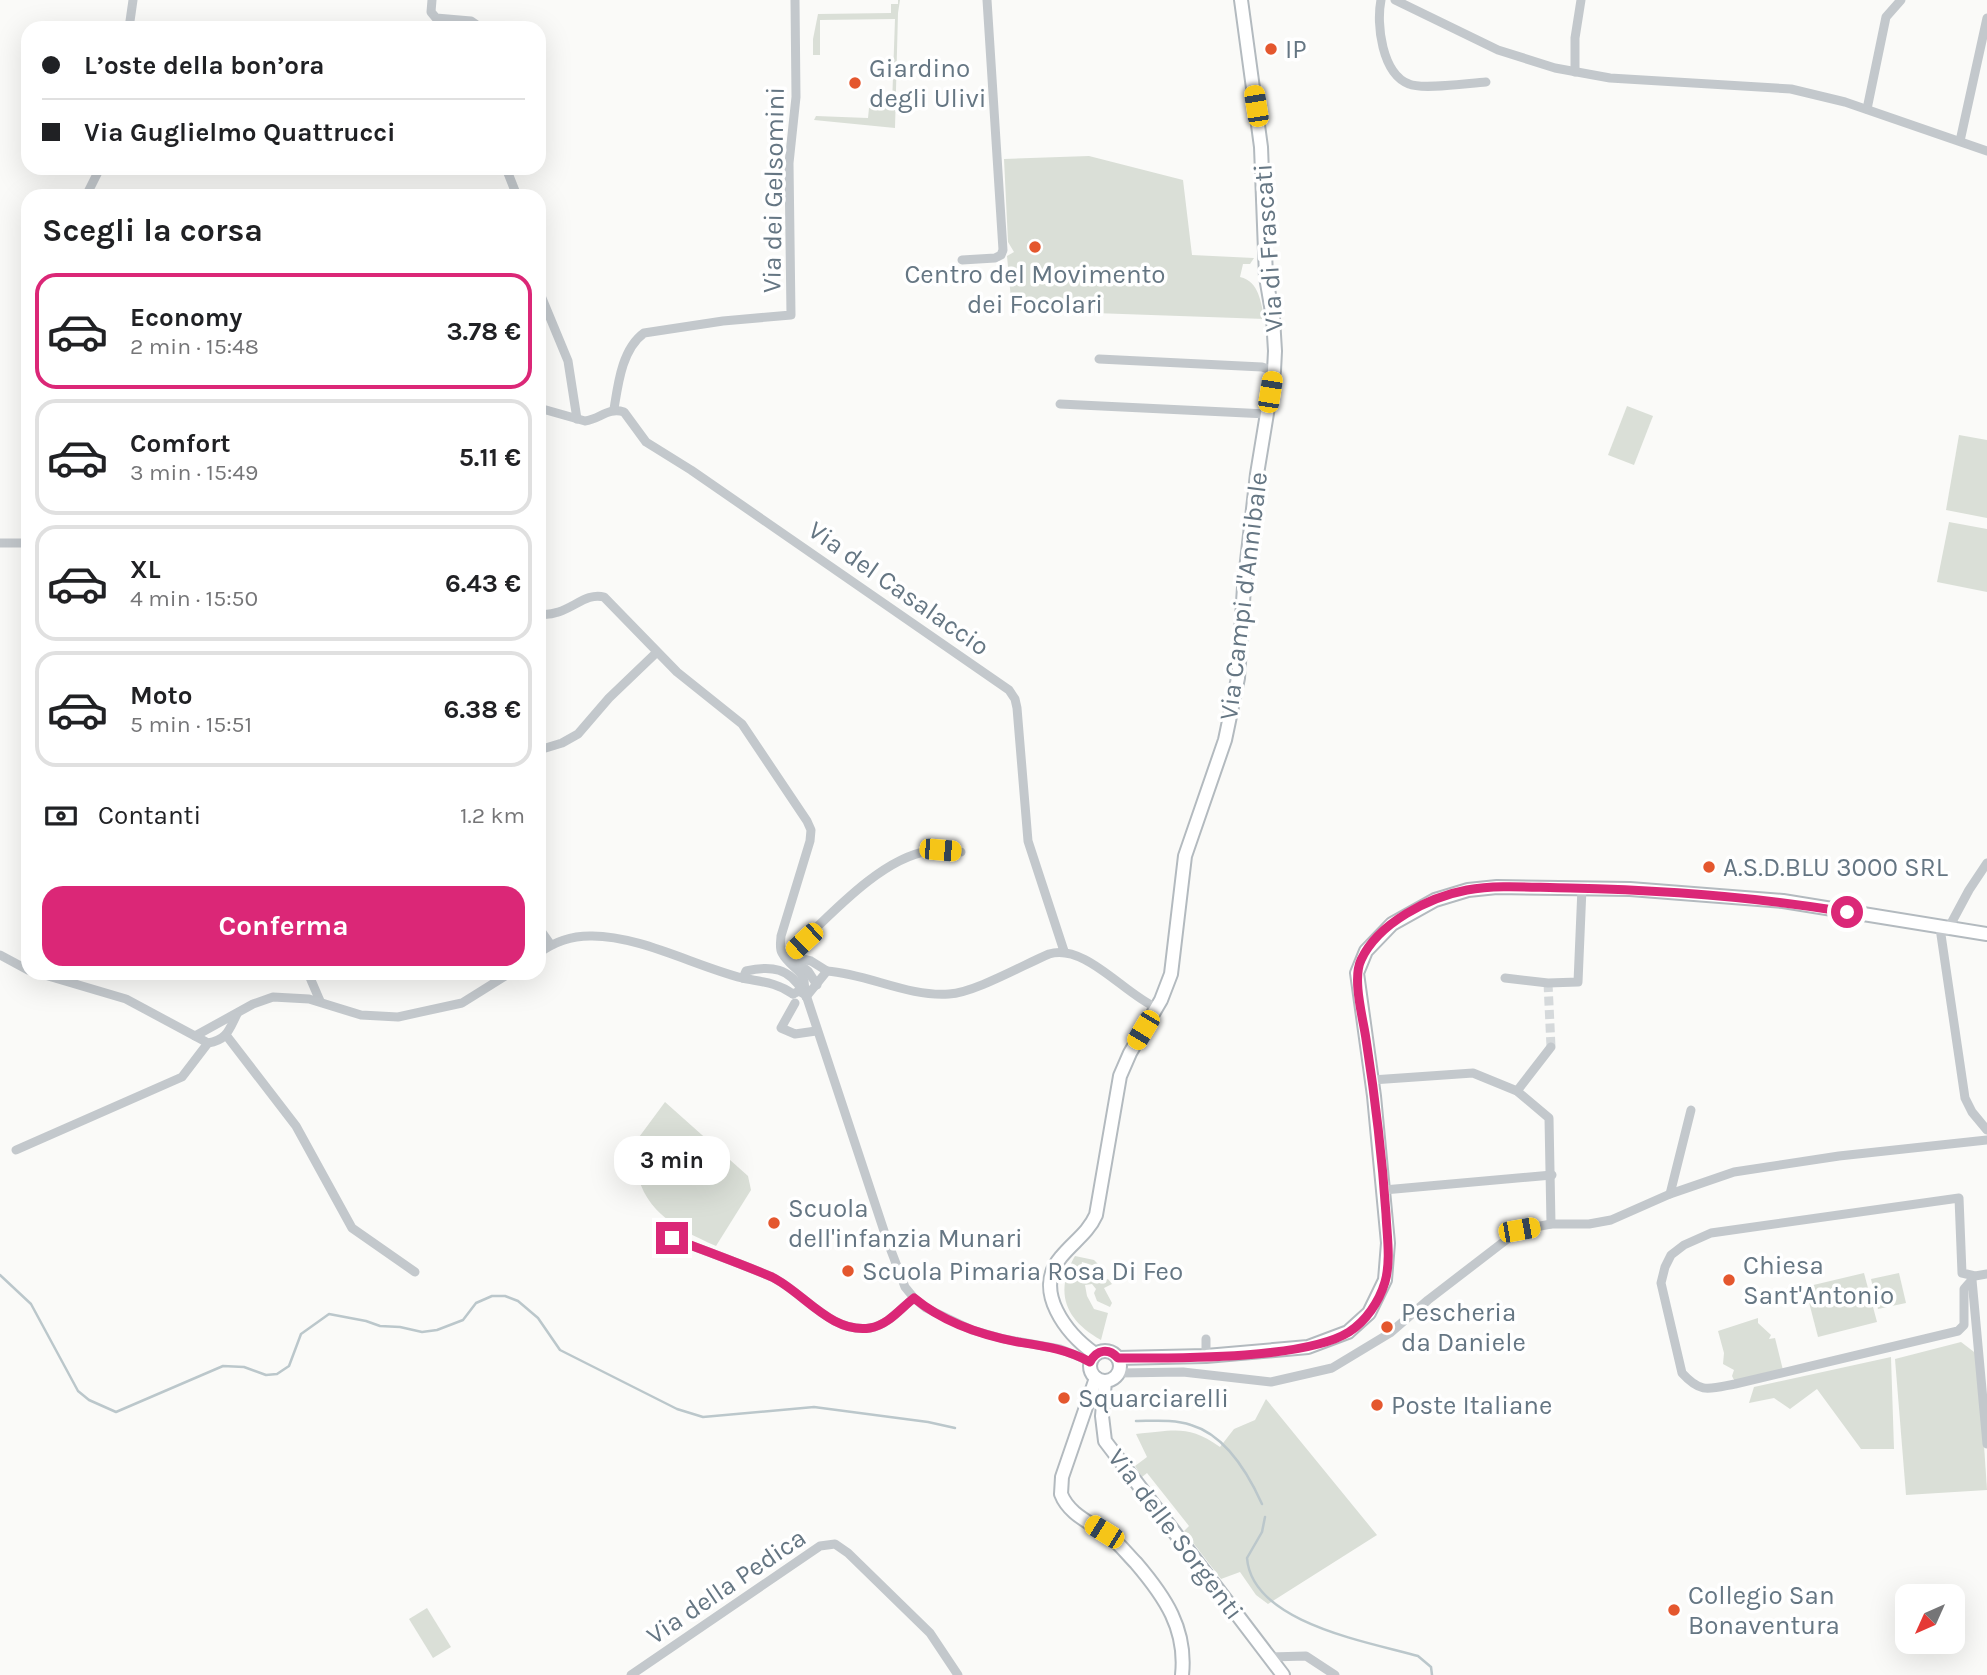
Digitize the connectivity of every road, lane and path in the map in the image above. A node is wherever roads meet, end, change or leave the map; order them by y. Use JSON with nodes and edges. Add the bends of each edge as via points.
{"nodes":[{"id":1,"x":133,"y":0,"type":"edge"},
{"id":2,"x":432,"y":0,"type":"edge"},
{"id":3,"x":795,"y":0,"type":"edge"},
{"id":4,"x":987,"y":0,"type":"edge"},
{"id":5,"x":1241,"y":0,"type":"edge"},
{"id":6,"x":1381,"y":0,"type":"edge"},
{"id":7,"x":1395,"y":0,"type":"edge"},
{"id":8,"x":1581,"y":0,"type":"edge"},
{"id":9,"x":1900,"y":0,"type":"edge"},
{"id":10,"x":1987,"y":18,"type":"edge"},
{"id":11,"x":130,"y":21,"type":"edge"},
{"id":12,"x":472,"y":21,"type":"edge"},
{"id":13,"x":1575,"y":72,"type":"junction"},
{"id":14,"x":1486,"y":82,"type":"dead end"},
{"id":15,"x":1867,"y":109,"type":"junction"},
{"id":16,"x":1959,"y":141,"type":"junction"},
{"id":17,"x":1987,"y":151,"type":"edge"},
{"id":18,"x":962,"y":260,"type":"dead end"},
{"id":19,"x":546,"y":308,"type":"edge"},
{"id":20,"x":1099,"y":359,"type":"dead end"},
{"id":21,"x":1274,"y":371,"type":"junction"},
{"id":22,"x":1060,"y":404,"type":"dead end"},
{"id":23,"x":546,"y":410,"type":"edge"},
{"id":24,"x":614,"y":410,"type":"junction"},
{"id":25,"x":1267,"y":414,"type":"junction"},
{"id":26,"x":577,"y":419,"type":"junction"},
{"id":27,"x":0,"y":543,"type":"edge"},
{"id":28,"x":21,"y":543,"type":"edge"},
{"id":29,"x":546,"y":614,"type":"edge"},
{"id":30,"x":657,"y":652,"type":"junction"},
{"id":31,"x":546,"y":747,"type":"edge"},
{"id":32,"x":961,"y":852,"type":"dead end"},
{"id":33,"x":1987,"y":863,"type":"edge"},
{"id":34,"x":1582,"y":888,"type":"junction"},
{"id":35,"x":1944,"y":928,"type":"junction"},
{"id":36,"x":1987,"y":934,"type":"edge"},
{"id":37,"x":546,"y":938,"type":"edge"},
{"id":38,"x":551,"y":945,"type":"junction"},
{"id":39,"x":546,"y":948,"type":"edge"},
{"id":40,"x":1064,"y":951,"type":"junction"},
{"id":41,"x":784,"y":953,"type":"junction"},
{"id":42,"x":0,"y":956,"type":"edge"},
{"id":43,"x":21,"y":966,"type":"edge"},
{"id":44,"x":827,"y":971,"type":"junction"},
{"id":45,"x":745,"y":974,"type":"junction"},
{"id":46,"x":1505,"y":978,"type":"dead end"},
{"id":47,"x":62,"y":980,"type":"edge"},
{"id":48,"x":311,"y":980,"type":"edge"},
{"id":49,"x":499,"y":980,"type":"edge"},
{"id":50,"x":817,"y":985,"type":"junction"},
{"id":51,"x":801,"y":996,"type":"junction"},
{"id":52,"x":320,"y":1002,"type":"junction"},
{"id":53,"x":1157,"y":1008,"type":"junction"},
{"id":54,"x":237,"y":1014,"type":"junction"},
{"id":55,"x":816,"y":1031,"type":"junction"},
{"id":56,"x":226,"y":1035,"type":"junction"},
{"id":57,"x":195,"y":1036,"type":"junction"},
{"id":58,"x":208,"y":1043,"type":"junction"},
{"id":59,"x":1551,"y":1047,"type":"tunnel mouth"},
{"id":60,"x":1372,"y":1080,"type":"junction"},
{"id":61,"x":1517,"y":1091,"type":"junction"},
{"id":62,"x":1691,"y":1110,"type":"dead end"},
{"id":63,"x":1987,"y":1130,"type":"edge"},
{"id":64,"x":1987,"y":1140,"type":"edge"},
{"id":65,"x":16,"y":1150,"type":"dead end"},
{"id":66,"x":1552,"y":1175,"type":"junction"},
{"id":67,"x":1384,"y":1190,"type":"junction"},
{"id":68,"x":1670,"y":1194,"type":"junction"},
{"id":69,"x":1551,"y":1224,"type":"junction"},
{"id":70,"x":672,"y":1238,"type":"dead end"},
{"id":71,"x":415,"y":1272,"type":"dead end"},
{"id":72,"x":1987,"y":1274,"type":"edge"},
{"id":73,"x":1973,"y":1278,"type":"junction"},
{"id":74,"x":914,"y":1298,"type":"junction"},
{"id":75,"x":1206,"y":1339,"type":"dead end"},
{"id":76,"x":1206,"y":1356,"type":"junction"},
{"id":77,"x":1093,"y":1358,"type":"junction"},
{"id":78,"x":1118,"y":1358,"type":"junction"},
{"id":79,"x":1119,"y":1373,"type":"junction"},
{"id":80,"x":1101,"y":1380,"type":"junction"},
{"id":81,"x":1987,"y":1444,"type":"edge"},
{"id":82,"x":1270,"y":1657,"type":"junction"},
{"id":83,"x":631,"y":1675,"type":"edge"},
{"id":84,"x":958,"y":1675,"type":"edge"},
{"id":85,"x":1182,"y":1675,"type":"edge"},
{"id":86,"x":1283,"y":1675,"type":"edge"},
{"id":87,"x":1335,"y":1675,"type":"edge"}],
"edges":[{"from":1,"to":11,"type":"street"},
{"from":2,"to":12,"type":"street","via":[[431,12],[436,18]]},
{"from":3,"to":24,"type":"street","name":"Via dei Gelsomini","via":[[796,105],[789,163],[791,315],[644,333],[622,367]]},
{"from":4,"to":18,"type":"street","via":[[1003,250],[997,258]]},
{"from":5,"to":21,"type":"main road","name":"Via di Frascati","via":[[1261,147]]},
{"from":6,"to":14,"type":"street","via":[[1382,45],[1400,79],[1419,86]]},
{"from":7,"to":13,"type":"street","via":[[1508,54]]},
{"from":8,"to":13,"type":"street"},
{"from":9,"to":15,"type":"street","via":[[1886,15]]},
{"from":10,"to":16,"type":"street"},
{"from":13,"to":15,"type":"street","via":[[1640,81],[1783,88]]},
{"from":15,"to":16,"type":"street"},
{"from":16,"to":17,"type":"street"},
{"from":19,"to":26,"type":"street","via":[[566,356]]},
{"from":20,"to":21,"type":"street","name":"Via di Frascati"},
{"from":21,"to":25,"type":"main road","name":"Via di Frascati"},
{"from":22,"to":25,"type":"street"},
{"from":23,"to":26,"type":"street"},
{"from":24,"to":26,"type":"street","via":[[590,420]]},
{"from":24,"to":40,"type":"street","name":"Via del Casalaccio","via":[[628,415],[651,446],[1012,693],[1028,841]]},
{"from":25,"to":53,"type":"main road","name":"Via Campi d'Annibale","via":[[1235,698],[1221,753],[1186,850],[1174,962]]},
{"from":27,"to":28,"type":"street"},
{"from":29,"to":30,"type":"street","via":[[561,613],[598,595]]},
{"from":30,"to":31,"type":"street","via":[[575,737]]},
{"from":30,"to":41,"type":"street","via":[[743,724],[809,825],[810,841],[781,936]]},
{"from":32,"to":41,"type":"street","via":[[923,852],[881,870]]},
{"from":33,"to":35,"type":"street"},
{"from":34,"to":35,"type":"main road","via":[[1783,901]]},
{"from":34,"to":46,"type":"street","via":[[1578,982]]},
{"from":34,"to":60,"type":"main road","via":[[1468,890],[1434,900],[1392,924],[1366,951],[1357,973]]},
{"from":35,"to":36,"type":"main road"},
{"from":35,"to":63,"type":"street","via":[[1965,1098]]},
{"from":37,"to":38,"type":"street"},
{"from":38,"to":39,"type":"street"},
{"from":38,"to":45,"type":"street","via":[[581,936],[606,937]]},
{"from":40,"to":44,"type":"street","via":[[949,995]]},
{"from":40,"to":53,"type":"street"},
{"from":41,"to":44,"type":"street"},
{"from":41,"to":50,"type":"street","via":[[808,971]]},
{"from":41,"to":51,"type":"street","via":[[801,973],[805,984]]},
{"from":42,"to":43,"type":"street"},
{"from":44,"to":50,"type":"street"},
{"from":45,"to":51,"type":"street"},
{"from":45,"to":51,"type":"street","via":[[775,968],[796,982]]},
{"from":47,"to":57,"type":"street","via":[[126,999]]},
{"from":48,"to":52,"type":"street"},
{"from":49,"to":52,"type":"street","via":[[462,1003],[405,1016],[368,1016]]},
{"from":50,"to":51,"type":"street"},
{"from":51,"to":55,"type":"street"},
{"from":51,"to":55,"type":"street","via":[[781,1028],[795,1034]]},
{"from":52,"to":54,"type":"street","via":[[273,997]]},
{"from":53,"to":77,"type":"main road","name":"Via Campi d'Annibale","via":[[1120,1076],[1096,1215],[1051,1275],[1051,1295],[1061,1319]]},
{"from":54,"to":56,"type":"street"},
{"from":54,"to":57,"type":"street"},
{"from":55,"to":74,"type":"street","via":[[900,1277]]},
{"from":56,"to":58,"type":"street"},
{"from":56,"to":71,"type":"street","via":[[296,1126],[352,1228]]},
{"from":57,"to":58,"type":"street"},
{"from":58,"to":65,"type":"street","via":[[182,1077]]},
{"from":59,"to":61,"type":"street"},
{"from":60,"to":61,"type":"street","via":[[1473,1073]]},
{"from":60,"to":67,"type":"main road"},
{"from":61,"to":66,"type":"street","via":[[1549,1118]]},
{"from":62,"to":68,"type":"street"},
{"from":64,"to":68,"type":"street","via":[[1734,1172]]},
{"from":66,"to":67,"type":"street"},
{"from":66,"to":69,"type":"street"},
{"from":67,"to":76,"type":"main road","via":[[1385,1280],[1376,1304],[1357,1325],[1308,1347]]},
{"from":68,"to":69,"type":"street","via":[[1605,1221]]},
{"from":69,"to":79,"type":"street","via":[[1519,1230],[1390,1333],[1332,1368],[1271,1382],[1183,1372]]},
{"from":70,"to":74,"type":"street","via":[[775,1279],[830,1318],[856,1328],[882,1324]]},
{"from":72,"to":73,"type":"street"},
{"from":73,"to":73,"type":"street","via":[[1962,1273],[1959,1198],[1711,1233],[1671,1255],[1661,1283],[1682,1373],[1703,1390],[1958,1331],[1964,1325],[1964,1289]]},
{"from":73,"to":81,"type":"street"},
{"from":74,"to":77,"type":"street","via":[[972,1330]]},
{"from":75,"to":76,"type":"street"},
{"from":76,"to":78,"type":"main road"},
{"from":77,"to":78,"type":"main road","via":[[1107,1351]]},
{"from":77,"to":80,"type":"main road","via":[[1090,1371]]},
{"from":78,"to":79,"type":"main road"},
{"from":79,"to":80,"type":"main road"},
{"from":80,"to":82,"type":"main road","name":"Via delle Sorgenti","via":[[1105,1441]]},
{"from":80,"to":85,"type":"main road","via":[[1062,1477],[1060,1494],[1073,1511],[1118,1544],[1166,1602],[1181,1638]]},
{"from":82,"to":86,"type":"main road","name":"Via delle Sorgenti"},
{"from":82,"to":87,"type":"street","via":[[1307,1656]]},
{"from":83,"to":84,"type":"street","name":"Via della Pedica","via":[[820,1546],[835,1544],[930,1633]]}]}
